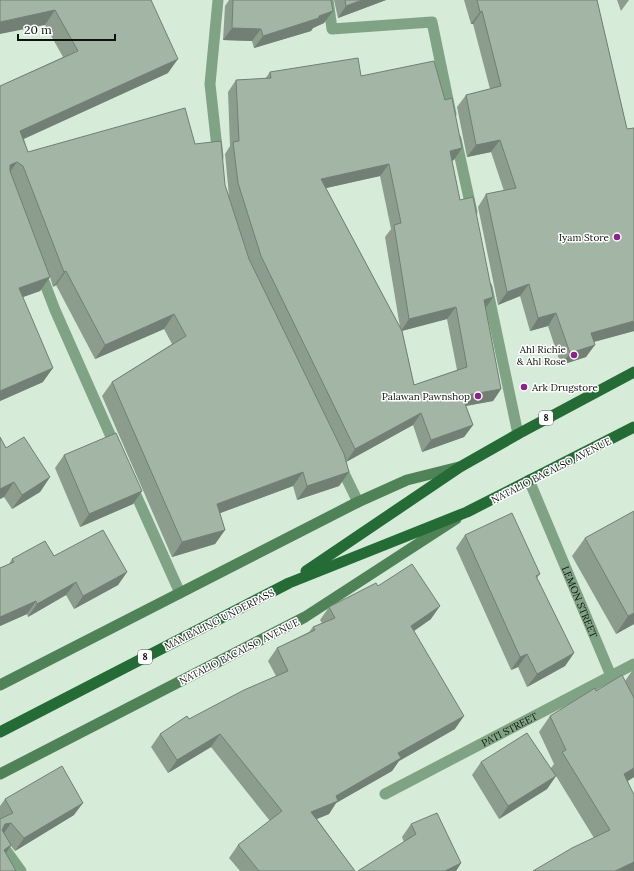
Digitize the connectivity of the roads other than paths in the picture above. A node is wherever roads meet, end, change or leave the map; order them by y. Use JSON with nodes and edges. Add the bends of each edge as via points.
{"nodes":[{"id":1,"x":218,"y":0,"type":"edge"},
{"id":2,"x":328,"y":0,"type":"edge"},
{"id":3,"x":219,"y":167,"type":"edge"},
{"id":4,"x":474,"y":224,"type":"edge"},
{"id":5,"x":36,"y":260,"type":"edge"},
{"id":6,"x":485,"y":278,"type":"edge"},
{"id":7,"x":634,"y":372,"type":"edge"},
{"id":8,"x":634,"y":427,"type":"edge"},
{"id":9,"x":518,"y":434,"type":"junction"},
{"id":10,"x":334,"y":452,"type":"edge"},
{"id":11,"x":119,"y":455,"type":"edge"},
{"id":12,"x":460,"y":467,"type":"junction"},
{"id":13,"x":128,"y":477,"type":"edge"},
{"id":14,"x":529,"y":480,"type":"junction"},
{"id":15,"x":358,"y":502,"type":"junction"},
{"id":16,"x":468,"y":512,"type":"junction"},
{"id":17,"x":289,"y":583,"type":"junction"},
{"id":18,"x":180,"y":593,"type":"junction"},
{"id":19,"x":634,"y":664,"type":"edge"},
{"id":20,"x":611,"y":676,"type":"junction"},
{"id":21,"x":0,"y":685,"type":"edge"},
{"id":22,"x":621,"y":695,"type":"edge"},
{"id":23,"x":0,"y":732,"type":"edge"},
{"id":24,"x":0,"y":774,"type":"edge"},
{"id":25,"x":385,"y":794,"type":"dead end"},
{"id":26,"x":0,"y":842,"type":"edge"},
{"id":27,"x":21,"y":871,"type":"edge"}],
"edges":[{"from":1,"to":3,"type":"street","via":[[210,84]]},
{"from":2,"to":4,"type":"street","via":[[332,29],[432,22]]},
{"from":5,"to":11,"type":"street","via":[[55,310]]},
{"from":6,"to":9,"type":"street"},
{"from":7,"to":9,"type":"main road","number":"8"},
{"from":8,"to":14,"type":"main road","name":"NATALIO BACALSO AVENUE","number":"8"},
{"from":9,"to":12,"type":"main road","number":"8"},
{"from":10,"to":15,"type":"street"},
{"from":12,"to":15,"type":"main road","number":"8","via":[[407,480]]},
{"from":12,"to":17,"type":"main road","number":"8"},
{"from":13,"to":18,"type":"street"},
{"from":14,"to":16,"type":"main road","name":"NATALIO BACALSO AVENUE","number":"8"},
{"from":14,"to":20,"type":"street","name":"LEMON STREET"},
{"from":15,"to":18,"type":"main road","number":"8"},
{"from":16,"to":17,"type":"main road","name":"NATALIO BACALSO AVENUE","number":"8"},
{"from":16,"to":24,"type":"main road","name":"NATALIO BACALSO AVENUE","number":"8","via":[[305,617]]},
{"from":17,"to":23,"type":"main road","name":"MAMBALING UNDERPASS","number":"8"},
{"from":18,"to":21,"type":"main road","number":"8"},
{"from":19,"to":20,"type":"street","name":"PATI STREET"},
{"from":20,"to":22,"type":"street","name":"LEMON STREET"},
{"from":20,"to":25,"type":"street","name":"PATI STREET"},
{"from":26,"to":27,"type":"street"}]}
